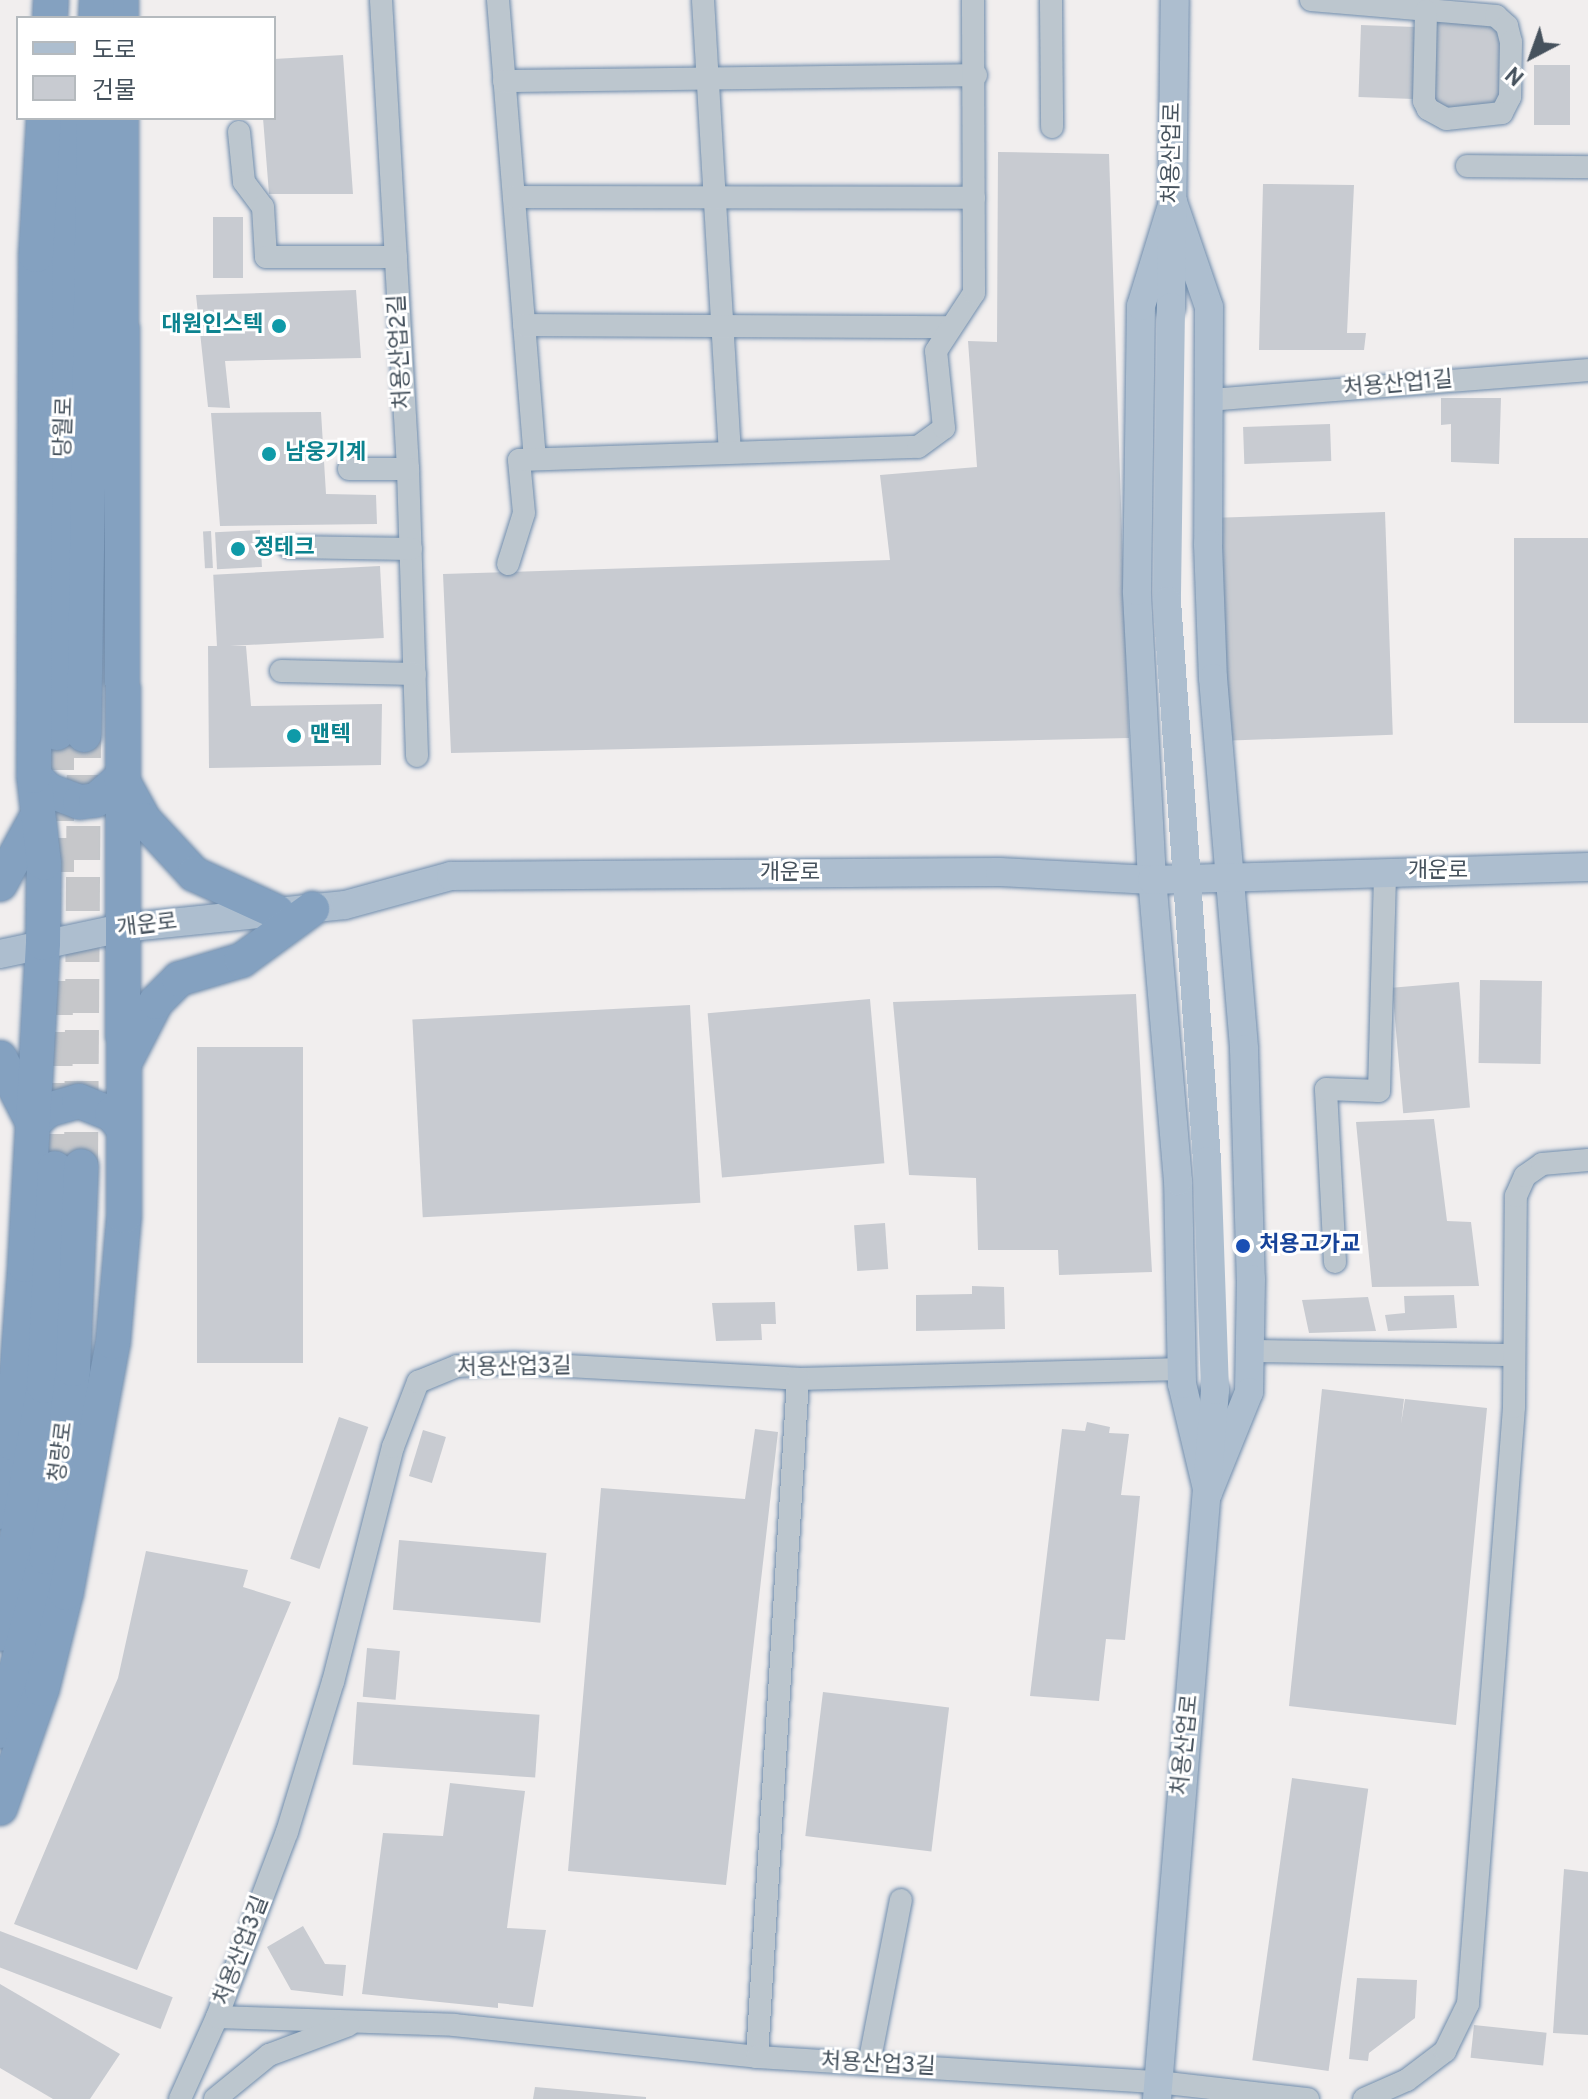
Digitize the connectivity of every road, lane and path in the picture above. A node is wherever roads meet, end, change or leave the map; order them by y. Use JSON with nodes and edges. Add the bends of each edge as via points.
{"nodes":[{"id":1,"x":381,"y":0,"type":"edge"},
{"id":2,"x":498,"y":0,"type":"edge"},
{"id":3,"x":703,"y":0,"type":"edge"},
{"id":4,"x":973,"y":0,"type":"edge"},
{"id":5,"x":1051,"y":0,"type":"edge"},
{"id":6,"x":1175,"y":0,"type":"edge"},
{"id":7,"x":1311,"y":0,"type":"edge"},
{"id":8,"x":1384,"y":4,"type":"edge"},
{"id":9,"x":1426,"y":11,"type":"junction"},
{"id":10,"x":976,"y":75,"type":"junction"},
{"id":11,"x":707,"y":78,"type":"junction"},
{"id":12,"x":504,"y":81,"type":"junction"},
{"id":13,"x":44,"y":120,"type":"edge"},
{"id":14,"x":68,"y":120,"type":"edge"},
{"id":15,"x":94,"y":120,"type":"edge"},
{"id":16,"x":121,"y":120,"type":"edge"},
{"id":17,"x":1052,"y":127,"type":"dead end"},
{"id":18,"x":239,"y":132,"type":"dead end"},
{"id":19,"x":1467,"y":166,"type":"dead end"},
{"id":20,"x":1588,"y":167,"type":"edge"},
{"id":21,"x":714,"y":195,"type":"junction"},
{"id":22,"x":514,"y":197,"type":"junction"},
{"id":23,"x":974,"y":198,"type":"junction"},
{"id":24,"x":1173,"y":202,"type":"junction"},
{"id":25,"x":396,"y":257,"type":"junction"},
{"id":26,"x":524,"y":325,"type":"junction"},
{"id":27,"x":722,"y":325,"type":"junction"},
{"id":28,"x":949,"y":327,"type":"junction"},
{"id":29,"x":1588,"y":370,"type":"edge"},
{"id":30,"x":1209,"y":400,"type":"junction"},
{"id":31,"x":730,"y":451,"type":"junction"},
{"id":32,"x":535,"y":459,"type":"junction"},
{"id":33,"x":349,"y":469,"type":"dead end"},
{"id":34,"x":408,"y":469,"type":"junction"},
{"id":35,"x":289,"y":547,"type":"dead end"},
{"id":36,"x":411,"y":549,"type":"junction"},
{"id":37,"x":508,"y":564,"type":"dead end"},
{"id":38,"x":281,"y":671,"type":"dead end"},
{"id":39,"x":415,"y":674,"type":"junction"},
{"id":40,"x":417,"y":756,"type":"dead end"},
{"id":41,"x":34,"y":776,"type":"junction"},
{"id":42,"x":121,"y":778,"type":"junction"},
{"id":43,"x":35,"y":820,"type":"junction"},
{"id":44,"x":1588,"y":867,"type":"edge"},
{"id":45,"x":1385,"y":872,"type":"junction"},
{"id":46,"x":1227,"y":878,"type":"junction"},
{"id":47,"x":1152,"y":880,"type":"junction"},
{"id":48,"x":0,"y":884,"type":"edge"},
{"id":49,"x":312,"y":909,"type":"junction"},
{"id":50,"x":277,"y":912,"type":"junction"},
{"id":51,"x":122,"y":928,"type":"junction"},
{"id":52,"x":43,"y":943,"type":"junction"},
{"id":53,"x":0,"y":954,"type":"edge"},
{"id":54,"x":0,"y":1058,"type":"edge"},
{"id":55,"x":122,"y":1068,"type":"junction"},
{"id":56,"x":33,"y":1123,"type":"junction"},
{"id":57,"x":122,"y":1127,"type":"junction"},
{"id":58,"x":1588,"y":1160,"type":"edge"},
{"id":59,"x":1335,"y":1262,"type":"dead end"},
{"id":60,"x":1250,"y":1351,"type":"junction"},
{"id":61,"x":1511,"y":1355,"type":"junction"},
{"id":62,"x":1183,"y":1369,"type":"junction"},
{"id":63,"x":798,"y":1379,"type":"junction"},
{"id":64,"x":1208,"y":1493,"type":"junction"},
{"id":65,"x":0,"y":1512,"type":"edge"},
{"id":66,"x":0,"y":1634,"type":"edge"},
{"id":67,"x":0,"y":1731,"type":"edge"},
{"id":68,"x":0,"y":1808,"type":"edge"},
{"id":69,"x":901,"y":1900,"type":"dead end"},
{"id":70,"x":217,"y":2017,"type":"junction"},
{"id":71,"x":360,"y":2021,"type":"junction"},
{"id":72,"x":757,"y":2057,"type":"junction"},
{"id":73,"x":869,"y":2064,"type":"junction"},
{"id":74,"x":1157,"y":2090,"type":"edge"},
{"id":75,"x":180,"y":2099,"type":"edge"},
{"id":76,"x":215,"y":2099,"type":"edge"},
{"id":77,"x":1308,"y":2099,"type":"edge"},
{"id":78,"x":1364,"y":2099,"type":"edge"}],
"edges":[{"from":1,"to":25,"type":"street","name":"처용산업2길"},
{"from":2,"to":12,"type":"street"},
{"from":3,"to":11,"type":"street"},
{"from":4,"to":10,"type":"street"},
{"from":5,"to":17,"type":"street"},
{"from":6,"to":24,"type":"main road","name":"처용산업로"},
{"from":7,"to":8,"type":"street"},
{"from":8,"to":9,"type":"street"},
{"from":9,"to":9,"type":"street","via":[[1490,14],[1507,26],[1510,97],[1502,113],[1446,119],[1428,109]]},
{"from":10,"to":11,"type":"street"},
{"from":10,"to":23,"type":"street"},
{"from":11,"to":12,"type":"street"},
{"from":11,"to":21,"type":"street"},
{"from":12,"to":22,"type":"street"},
{"from":13,"to":41,"type":"highway","via":[[36,255]]},
{"from":14,"to":15,"type":"highway","name":"당월로","via":[[71,735]]},
{"from":16,"to":42,"type":"highway"},
{"from":18,"to":25,"type":"street","via":[[244,182],[263,207],[266,257]]},
{"from":19,"to":20,"type":"street"},
{"from":21,"to":22,"type":"street"},
{"from":21,"to":23,"type":"street"},
{"from":21,"to":27,"type":"street"},
{"from":22,"to":26,"type":"street"},
{"from":23,"to":28,"type":"street","via":[[974,293]]},
{"from":24,"to":30,"type":"main road","via":[[1209,307]]},
{"from":24,"to":47,"type":"main road","via":[[1141,306],[1137,591]]},
{"from":24,"to":64,"type":"main road","name":"처용산업로","bridge":true,"via":[[1167,601],[1208,1177],[1215,1390]]},
{"from":25,"to":34,"type":"street","name":"처용산업2길"},
{"from":26,"to":27,"type":"street"},
{"from":26,"to":32,"type":"street"},
{"from":27,"to":28,"type":"street"},
{"from":27,"to":31,"type":"street"},
{"from":28,"to":31,"type":"street","via":[[936,351],[944,428],[934,439],[918,447]]},
{"from":29,"to":30,"type":"street","name":"처용산업1길"},
{"from":30,"to":46,"type":"main road","via":[[1208,544]]},
{"from":31,"to":32,"type":"street"},
{"from":32,"to":37,"type":"street","via":[[519,460],[524,513]]},
{"from":33,"to":34,"type":"street"},
{"from":34,"to":36,"type":"street","name":"처용산업2길"},
{"from":35,"to":36,"type":"street"},
{"from":36,"to":39,"type":"street","name":"처용산업2길"},
{"from":38,"to":39,"type":"street"},
{"from":39,"to":40,"type":"street","name":"처용산업2길"},
{"from":41,"to":42,"type":"highway","via":[[48,790],[80,802],[104,796]]},
{"from":41,"to":43,"type":"highway"},
{"from":42,"to":50,"type":"highway","via":[[144,820],[194,874]]},
{"from":42,"to":51,"type":"highway"},
{"from":43,"to":48,"type":"highway"},
{"from":43,"to":52,"type":"highway","via":[[44,863]]},
{"from":44,"to":45,"type":"main road","name":"개운로","via":[[1521,873]]},
{"from":45,"to":46,"type":"main road","name":"개운로"},
{"from":45,"to":59,"type":"street","via":[[1379,1091],[1326,1089]]},
{"from":46,"to":47,"type":"main road","name":"개운로"},
{"from":46,"to":60,"type":"main road","via":[[1244,1049]]},
{"from":47,"to":49,"type":"main road","name":"개운로","via":[[1000,872],[451,876]]},
{"from":47,"to":62,"type":"main road","via":[[1178,1181]]},
{"from":49,"to":50,"type":"main road","name":"개운로"},
{"from":49,"to":55,"type":"highway","via":[[242,960],[179,979],[156,1002]]},
{"from":50,"to":51,"type":"main road","name":"개운로"},
{"from":51,"to":52,"type":"main road","name":"개운로"},
{"from":51,"to":55,"type":"highway"},
{"from":52,"to":53,"type":"main road","name":"개운로"},
{"from":52,"to":56,"type":"highway"},
{"from":54,"to":56,"type":"highway"},
{"from":55,"to":57,"type":"highway"},
{"from":56,"to":57,"type":"highway","via":[[48,1110],[79,1101],[112,1114]]},
{"from":56,"to":65,"type":"highway","via":[[12,1443]]},
{"from":57,"to":68,"type":"highway","via":[[124,1216],[113,1342],[66,1593],[42,1689]]},
{"from":58,"to":61,"type":"street","via":[[1542,1164],[1525,1176],[1516,1196]]},
{"from":60,"to":61,"type":"street"},
{"from":60,"to":64,"type":"main road","via":[[1249,1392]]},
{"from":61,"to":78,"type":"street","via":[[1514,1407],[1468,2004],[1445,2051],[1407,2080]]},
{"from":62,"to":63,"type":"street","name":"처용산업3길"},
{"from":62,"to":64,"type":"main road"},
{"from":63,"to":70,"type":"street","name":"처용산업3길","via":[[514,1363],[457,1366],[418,1382],[393,1447],[333,1682],[287,1832]]},
{"from":63,"to":72,"type":"street"},
{"from":64,"to":74,"type":"main road","name":"처용산업로"},
{"from":66,"to":67,"type":"highway","name":"청량로","via":[[44,1386],[68,1167],[73,1369],[46,1557]]},
{"from":69,"to":73,"type":"street"},
{"from":70,"to":71,"type":"street","name":"처용산업3길"},
{"from":70,"to":75,"type":"street","name":"처용산업3길"},
{"from":71,"to":72,"type":"street","name":"처용산업3길","via":[[454,2025]]},
{"from":71,"to":76,"type":"street","via":[[269,2055]]},
{"from":72,"to":73,"type":"street","name":"처용산업3길"},
{"from":73,"to":74,"type":"street","name":"처용산업3길"},
{"from":74,"to":77,"type":"street","name":"처용산업3길"}]}
